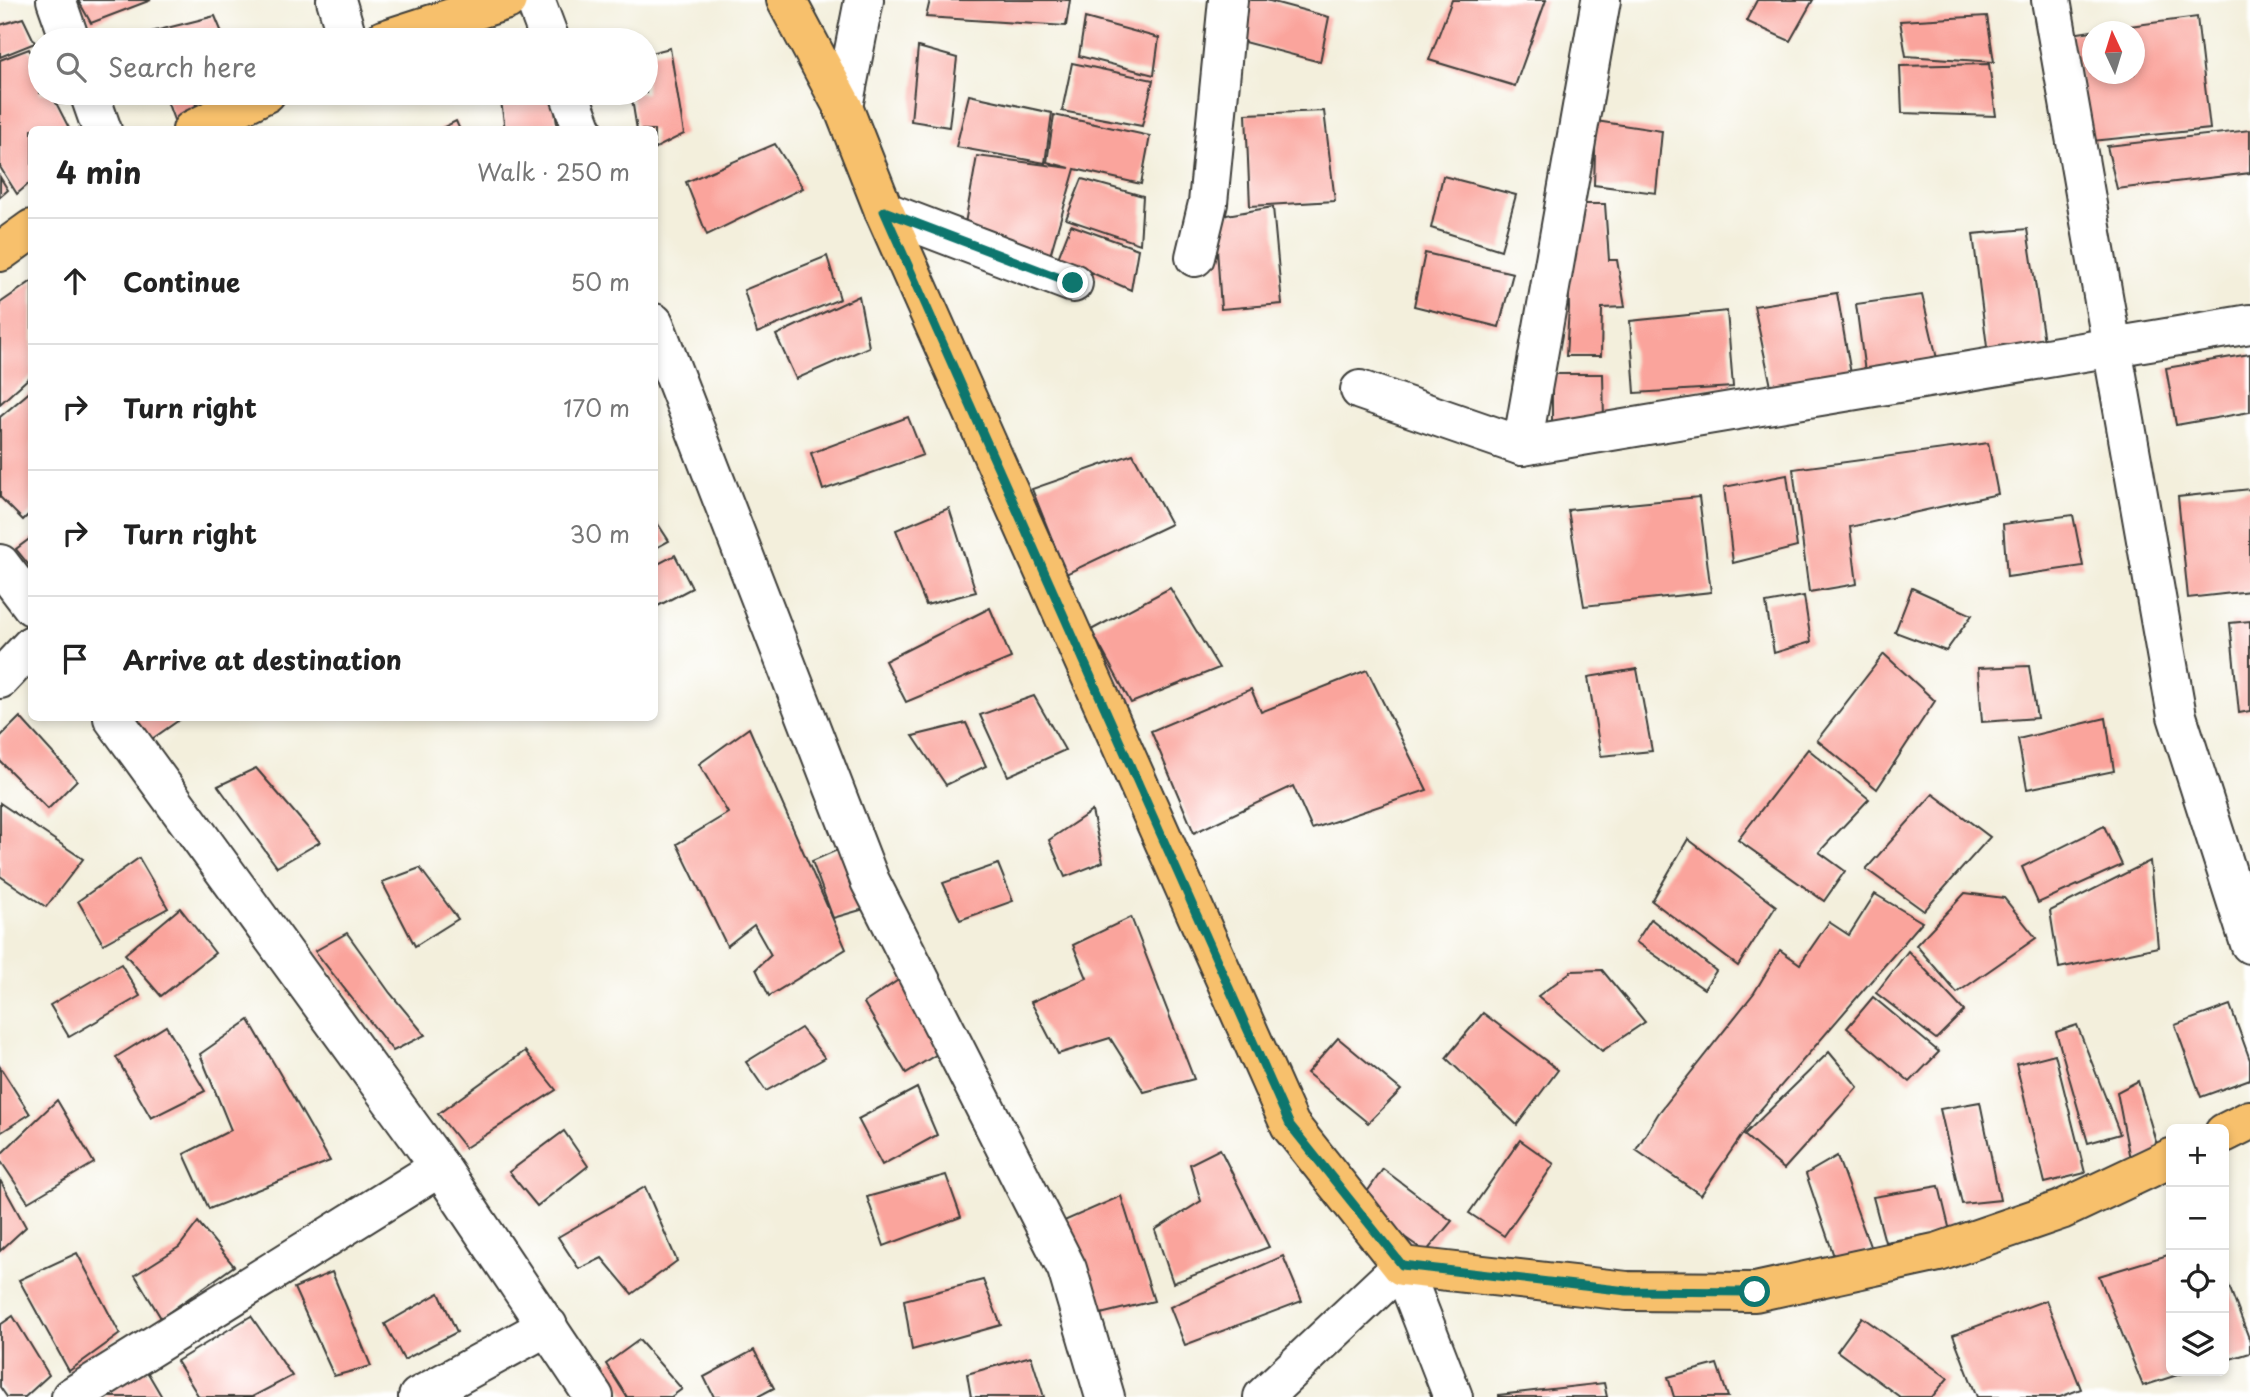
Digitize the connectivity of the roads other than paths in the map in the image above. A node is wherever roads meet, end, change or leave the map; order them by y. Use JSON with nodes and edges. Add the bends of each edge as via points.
{"nodes":[{"id":1,"x":56,"y":0,"type":"edge"},
{"id":2,"x":336,"y":0,"type":"edge"},
{"id":3,"x":507,"y":0,"type":"edge"},
{"id":4,"x":535,"y":0,"type":"edge"},
{"id":5,"x":786,"y":0,"type":"edge"},
{"id":6,"x":864,"y":0,"type":"edge"},
{"id":7,"x":1228,"y":0,"type":"edge"},
{"id":8,"x":1601,"y":0,"type":"edge"},
{"id":9,"x":2051,"y":0,"type":"edge"},
{"id":10,"x":66,"y":28,"type":"edge"},
{"id":11,"x":344,"y":28,"type":"edge"},
{"id":12,"x":420,"y":28,"type":"edge"},
{"id":13,"x":546,"y":28,"type":"edge"},
{"id":14,"x":94,"y":105,"type":"edge"},
{"id":15,"x":242,"y":105,"type":"edge"},
{"id":16,"x":574,"y":105,"type":"edge"},
{"id":17,"x":843,"y":107,"type":"junction"},
{"id":18,"x":101,"y":126,"type":"edge"},
{"id":19,"x":200,"y":126,"type":"edge"},
{"id":20,"x":581,"y":126,"type":"edge"},
{"id":21,"x":884,"y":211,"type":"junction"},
{"id":22,"x":28,"y":232,"type":"edge"},
{"id":23,"x":0,"y":252,"type":"edge"},
{"id":24,"x":1195,"y":257,"type":"dead end"},
{"id":25,"x":1073,"y":283,"type":"dead end"},
{"id":26,"x":2250,"y":324,"type":"edge"},
{"id":27,"x":658,"y":333,"type":"edge"},
{"id":28,"x":2113,"y":345,"type":"junction"},
{"id":29,"x":1360,"y":390,"type":"dead end"},
{"id":30,"x":1522,"y":446,"type":"junction"},
{"id":31,"x":0,"y":564,"type":"edge"},
{"id":32,"x":28,"y":601,"type":"edge"},
{"id":33,"x":28,"y":649,"type":"edge"},
{"id":34,"x":0,"y":679,"type":"edge"},
{"id":35,"x":115,"y":721,"type":"edge"},
{"id":36,"x":2250,"y":944,"type":"edge"},
{"id":37,"x":2250,"y":1120,"type":"edge"},
{"id":38,"x":2229,"y":1130,"type":"edge"},
{"id":39,"x":2166,"y":1160,"type":"edge"},
{"id":40,"x":440,"y":1167,"type":"junction"},
{"id":41,"x":1402,"y":1265,"type":"junction"},
{"id":42,"x":548,"y":1326,"type":"junction"},
{"id":43,"x":71,"y":1397,"type":"edge"},
{"id":44,"x":418,"y":1397,"type":"edge"},
{"id":45,"x":594,"y":1397,"type":"edge"},
{"id":46,"x":1105,"y":1397,"type":"edge"},
{"id":47,"x":1263,"y":1397,"type":"edge"},
{"id":48,"x":1452,"y":1397,"type":"edge"}],
"edges":[{"from":1,"to":10,"type":"street"},
{"from":2,"to":11,"type":"street"},
{"from":3,"to":12,"type":"main road"},
{"from":4,"to":13,"type":"street"},
{"from":5,"to":17,"type":"main road"},
{"from":6,"to":17,"type":"street"},
{"from":7,"to":24,"type":"street","via":[[1208,202]]},
{"from":8,"to":30,"type":"street"},
{"from":9,"to":28,"type":"street"},
{"from":14,"to":18,"type":"street"},
{"from":15,"to":19,"type":"main road"},
{"from":16,"to":20,"type":"street"},
{"from":17,"to":21,"type":"main road"},
{"from":21,"to":25,"type":"street"},
{"from":21,"to":41,"type":"main road","via":[[1290,1125]]},
{"from":22,"to":23,"type":"main road"},
{"from":26,"to":28,"type":"street"},
{"from":27,"to":46,"type":"street","via":[[870,881],[1067,1269]]},
{"from":28,"to":30,"type":"street"},
{"from":28,"to":36,"type":"street","via":[[2177,716]]},
{"from":29,"to":30,"type":"street"},
{"from":31,"to":32,"type":"street"},
{"from":33,"to":34,"type":"street"},
{"from":35,"to":40,"type":"street"},
{"from":37,"to":38,"type":"main road"},
{"from":39,"to":41,"type":"main road","via":[[2061,1210],[1939,1252],[1755,1292],[1627,1291]]},
{"from":40,"to":42,"type":"street"},
{"from":40,"to":43,"type":"street"},
{"from":41,"to":47,"type":"street"},
{"from":41,"to":48,"type":"street"},
{"from":42,"to":44,"type":"street"},
{"from":42,"to":45,"type":"street"}]}
